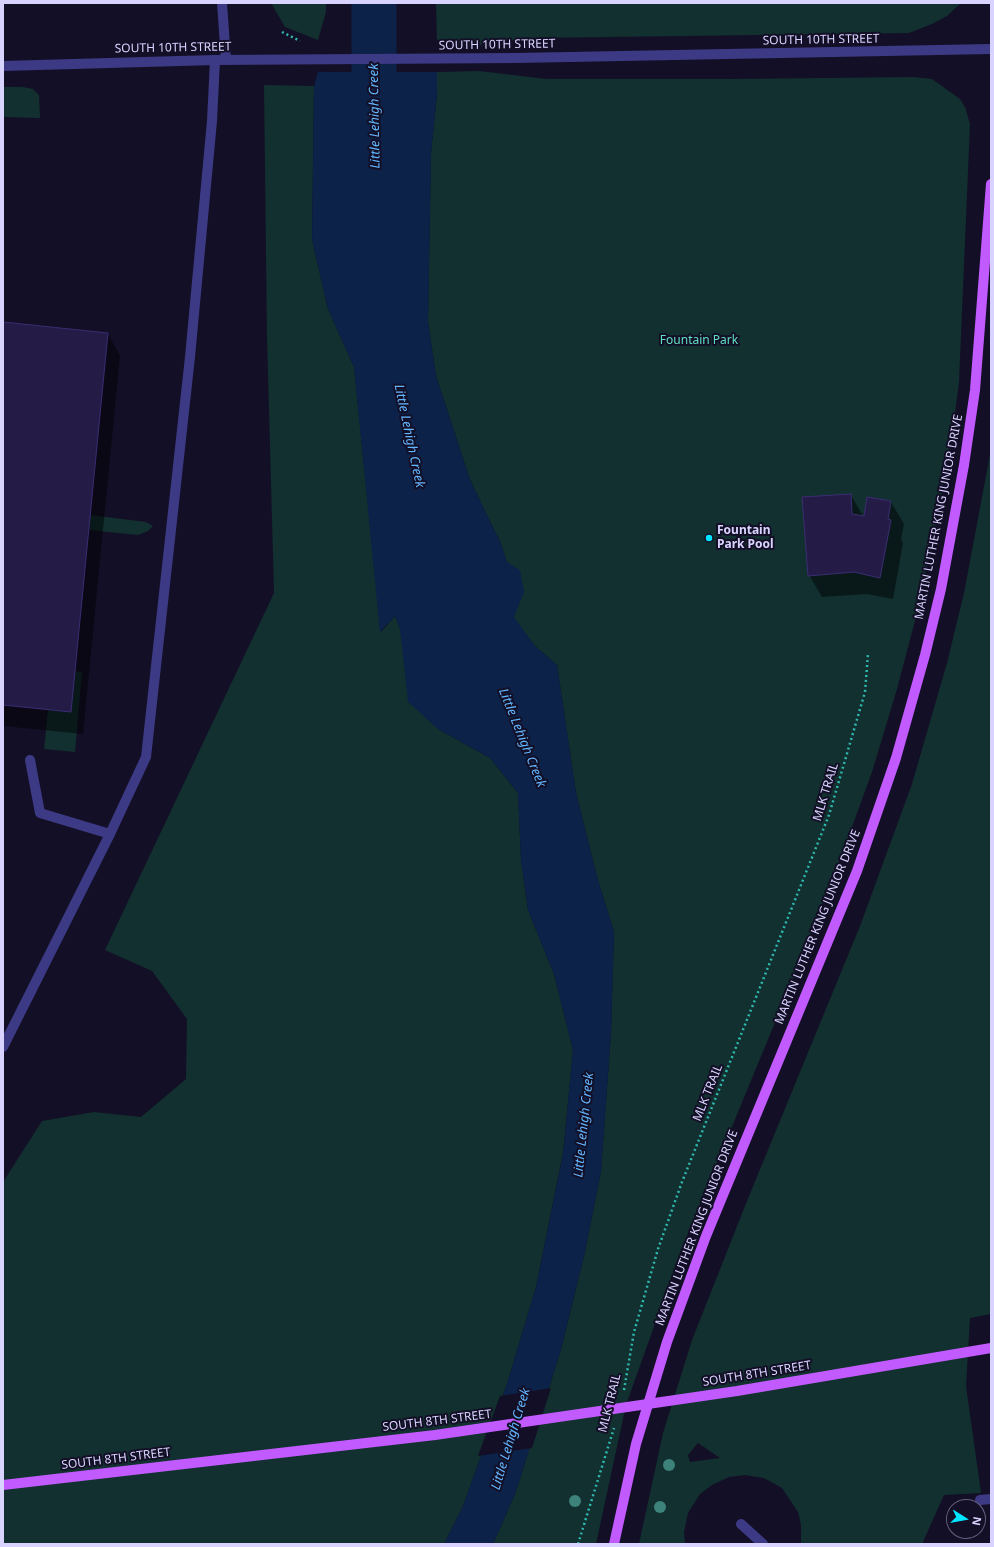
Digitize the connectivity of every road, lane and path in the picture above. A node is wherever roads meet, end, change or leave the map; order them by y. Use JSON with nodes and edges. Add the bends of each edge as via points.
{"nodes":[{"id":1,"x":222,"y":3,"type":"edge"},
{"id":2,"x":991,"y":49,"type":"edge"},
{"id":3,"x":221,"y":60,"type":"junction"},
{"id":4,"x":3,"y":66,"type":"edge"},
{"id":5,"x":991,"y":184,"type":"edge"},
{"id":6,"x":868,"y":654,"type":"dead end"},
{"id":7,"x":30,"y":760,"type":"dead end"},
{"id":8,"x":110,"y":834,"type":"junction"},
{"id":9,"x":3,"y":1047,"type":"edge"},
{"id":10,"x":991,"y":1348,"type":"edge"},
{"id":11,"x":624,"y":1393,"type":"dead end"},
{"id":12,"x":615,"y":1423,"type":"dead end"},
{"id":13,"x":3,"y":1485,"type":"edge"},
{"id":14,"x":741,"y":1524,"type":"dead end"},
{"id":15,"x":578,"y":1544,"type":"edge"},
{"id":16,"x":614,"y":1544,"type":"edge"},
{"id":17,"x":763,"y":1544,"type":"edge"}],
"edges":[{"from":1,"to":3,"type":"street"},
{"from":2,"to":3,"type":"street","name":"SOUTH 10TH STREET","via":[[456,59]]},
{"from":3,"to":4,"type":"street","name":"SOUTH 10TH STREET"},
{"from":3,"to":8,"type":"street","via":[[212,121],[190,357],[146,757]]},
{"from":5,"to":16,"type":"main road","name":"MARTIN LUTHER KING JUNIOR DRIVE","via":[[975,390],[943,581],[925,655],[896,758],[857,871],[706,1236],[667,1342],[636,1444]]},
{"from":6,"to":11,"type":"path","name":"MLK TRAIL","via":[[865,692],[829,815],[682,1182],[658,1249],[634,1332]]},
{"from":7,"to":8,"type":"street","via":[[40,813]]},
{"from":8,"to":9,"type":"street"},
{"from":10,"to":13,"type":"main road","name":"SOUTH 8TH STREET","bridge":true,"via":[[737,1391],[435,1435]]},
{"from":12,"to":15,"type":"path","name":"MLK TRAIL"},
{"from":14,"to":17,"type":"street"}]}
